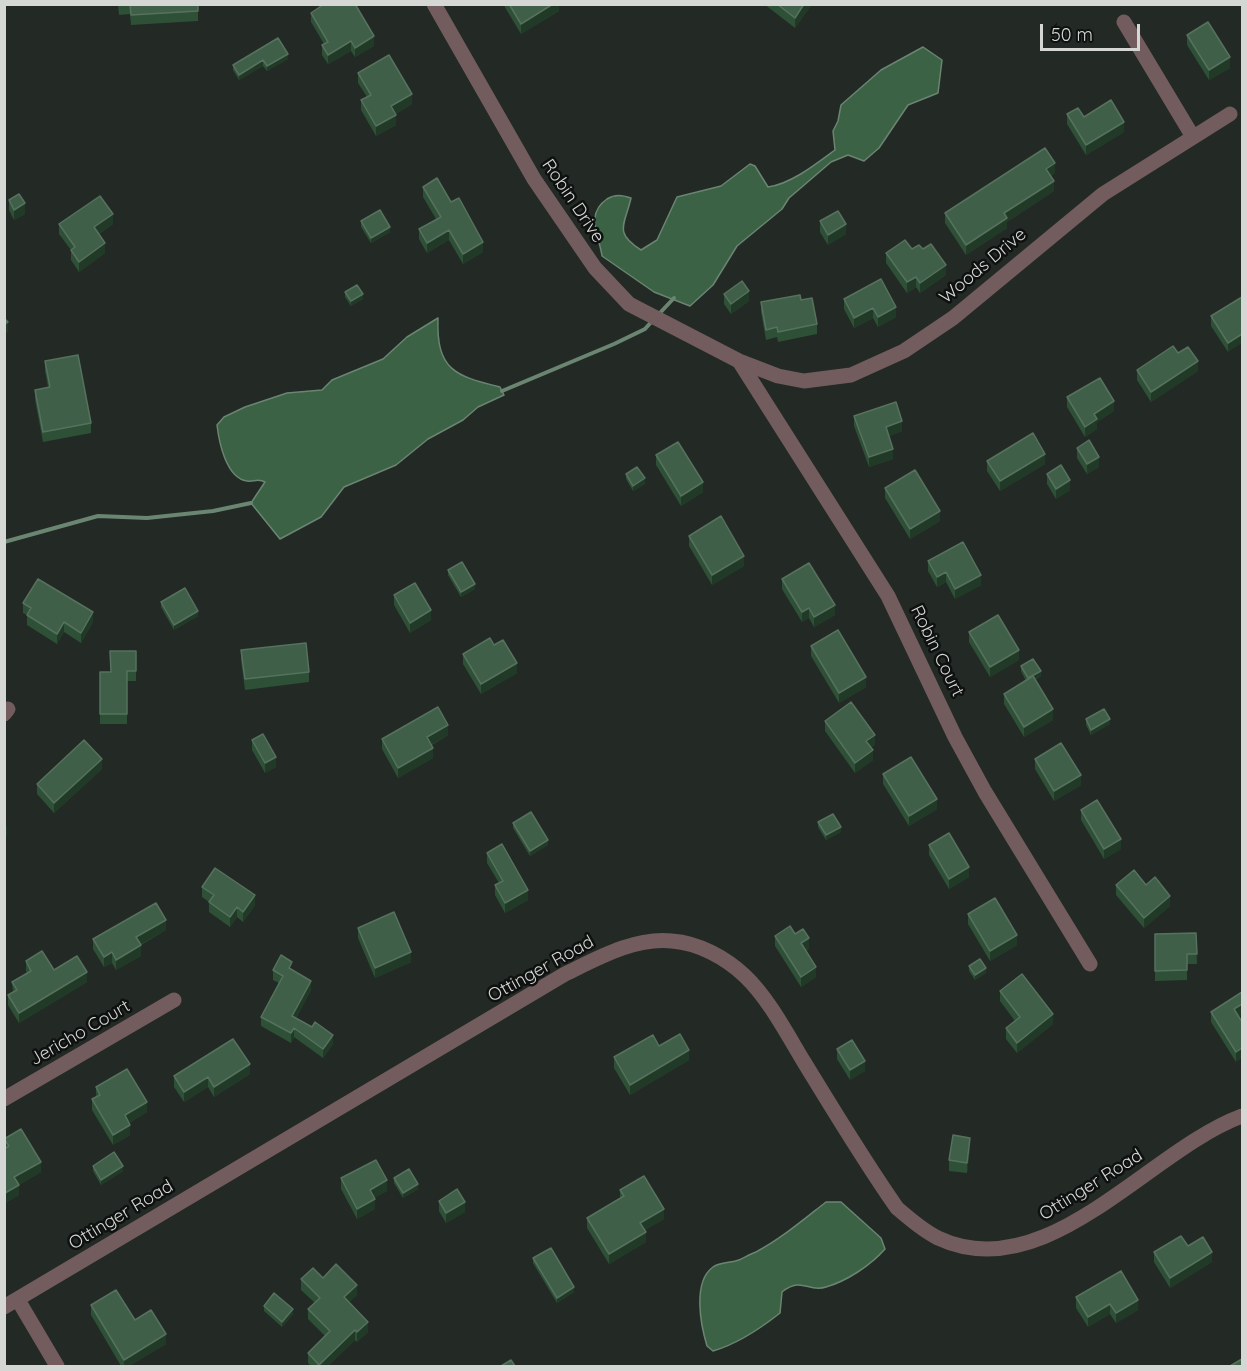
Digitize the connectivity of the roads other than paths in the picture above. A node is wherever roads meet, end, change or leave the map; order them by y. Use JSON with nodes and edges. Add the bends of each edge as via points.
{"nodes":[{"id":1,"x":434,"y":4,"type":"edge"},
{"id":2,"x":1124,"y":22,"type":"dead end"},
{"id":3,"x":1230,"y":114,"type":"dead end"},
{"id":4,"x":1193,"y":137,"type":"junction"},
{"id":5,"x":739,"y":361,"type":"junction"},
{"id":6,"x":1090,"y":964,"type":"dead end"},
{"id":7,"x":174,"y":1000,"type":"dead end"},
{"id":8,"x":4,"y":1099,"type":"edge"},
{"id":9,"x":1242,"y":1116,"type":"edge"},
{"id":10,"x":11,"y":1304,"type":"edge"},
{"id":11,"x":57,"y":1366,"type":"edge"}],
"edges":[{"from":1,"to":5,"type":"street","name":"Robin Drive","via":[[534,179],[595,268],[629,304]]},
{"from":2,"to":4,"type":"street"},
{"from":3,"to":4,"type":"street","name":"Woods Drive"},
{"from":4,"to":5,"type":"street","name":"Woods Drive","via":[[1103,194],[953,318],[885,361],[850,375],[804,381]]},
{"from":5,"to":6,"type":"street","name":"Robin Court","via":[[888,596],[980,783]]},
{"from":7,"to":8,"type":"street","name":"Jericho Court"},
{"from":9,"to":10,"type":"street","name":"Ottinger Road","via":[[1211,1130],[1049,1235],[1006,1249],[947,1241],[922,1229],[897,1209],[790,1039],[746,977],[697,946],[651,941],[628,946],[565,974]]},
{"from":10,"to":11,"type":"street"}]}
